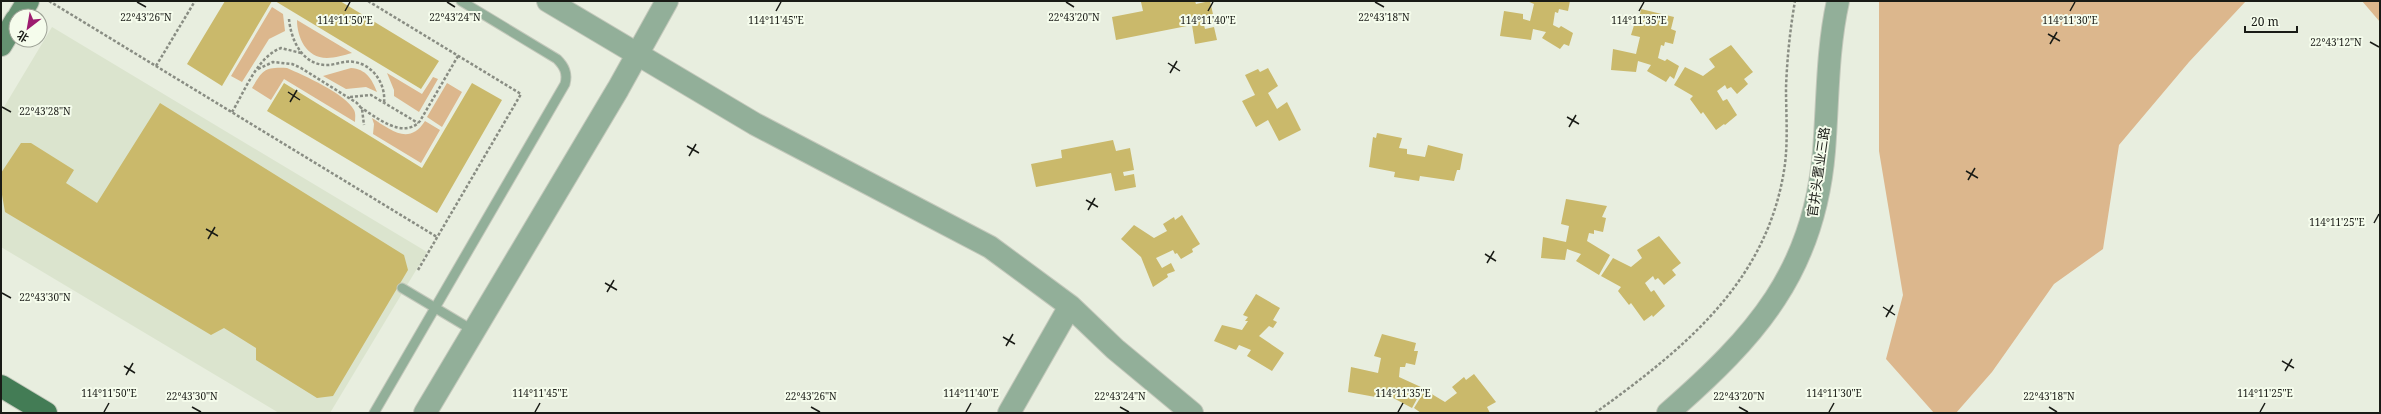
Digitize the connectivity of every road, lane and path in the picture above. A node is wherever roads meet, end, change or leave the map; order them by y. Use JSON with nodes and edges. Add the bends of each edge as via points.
{"nodes":[{"id":1,"x":49,"y":1,"type":"edge"},
{"id":2,"x":195,"y":1,"type":"edge"},
{"id":3,"x":368,"y":1,"type":"edge"},
{"id":4,"x":461,"y":1,"type":"edge"},
{"id":5,"x":548,"y":1,"type":"edge"},
{"id":6,"x":667,"y":1,"type":"edge"},
{"id":7,"x":1795,"y":1,"type":"edge"},
{"id":8,"x":1838,"y":1,"type":"edge"},
{"id":9,"x":290,"y":19,"type":"dead end"},
{"id":10,"x":8,"y":33,"type":"edge"},
{"id":11,"x":1,"y":45,"type":"edge"},
{"id":12,"x":301,"y":53,"type":"junction"},
{"id":13,"x":638,"y":54,"type":"junction"},
{"id":14,"x":458,"y":56,"type":"junction"},
{"id":15,"x":156,"y":66,"type":"junction"},
{"id":16,"x":258,"y":69,"type":"junction"},
{"id":17,"x":350,"y":97,"type":"junction"},
{"id":18,"x":384,"y":103,"type":"junction"},
{"id":19,"x":360,"y":107,"type":"junction"},
{"id":20,"x":232,"y":112,"type":"junction"},
{"id":21,"x":418,"y":123,"type":"junction"},
{"id":22,"x":364,"y":125,"type":"dead end"},
{"id":23,"x":437,"y":237,"type":"junction"},
{"id":24,"x":418,"y":270,"type":"dead end"},
{"id":25,"x":402,"y":288,"type":"dead end"},
{"id":26,"x":1070,"y":306,"type":"junction"},
{"id":27,"x":435,"y":308,"type":"junction"},
{"id":28,"x":474,"y":331,"type":"junction"},
{"id":29,"x":1,"y":386,"type":"edge"},
{"id":30,"x":46,"y":413,"type":"edge"},
{"id":31,"x":374,"y":413,"type":"edge"},
{"id":32,"x":425,"y":413,"type":"edge"},
{"id":33,"x":1009,"y":413,"type":"edge"},
{"id":34,"x":1192,"y":413,"type":"edge"},
{"id":35,"x":1596,"y":413,"type":"edge"},
{"id":36,"x":1668,"y":413,"type":"edge"}],
"edges":[{"from":1,"to":15,"type":"path"},
{"from":2,"to":15,"type":"path"},
{"from":3,"to":14,"type":"path"},
{"from":4,"to":27,"type":"lane","via":[[557,59],[562,64],[566,77],[565,84]]},
{"from":5,"to":13,"type":"street"},
{"from":6,"to":13,"type":"street"},
{"from":7,"to":35,"type":"path","via":[[1788,49],[1785,163],[1777,201],[1765,237],[1747,272],[1690,338]]},
{"from":8,"to":36,"type":"street","name":"官井头置业三路","via":[[1831,47],[1824,152],[1811,226],[1786,282],[1746,338],[1723,364]]},
{"from":9,"to":12,"type":"path","via":[[293,37]]},
{"from":10,"to":11,"type":"main road"},
{"from":12,"to":16,"type":"path","via":[[281,48],[270,53]]},
{"from":12,"to":18,"type":"path","via":[[309,60],[320,64],[355,62],[366,66],[376,74],[381,83],[385,92]]},
{"from":13,"to":26,"type":"street","via":[[755,124],[990,247]]},
{"from":13,"to":28,"type":"street"},
{"from":14,"to":21,"type":"path"},
{"from":14,"to":23,"type":"path","via":[[521,94]]},
{"from":15,"to":20,"type":"path"},
{"from":16,"to":17,"type":"path","via":[[273,62],[292,64]]},
{"from":16,"to":20,"type":"path"},
{"from":17,"to":18,"type":"path","via":[[367,94]]},
{"from":17,"to":19,"type":"path"},
{"from":18,"to":21,"type":"path"},
{"from":19,"to":21,"type":"path","via":[[396,128],[407,128]]},
{"from":19,"to":22,"type":"path"},
{"from":20,"to":23,"type":"path"},
{"from":23,"to":24,"type":"path"},
{"from":25,"to":27,"type":"lane"},
{"from":26,"to":33,"type":"street"},
{"from":26,"to":34,"type":"street","via":[[1115,349]]},
{"from":27,"to":28,"type":"lane"},
{"from":27,"to":31,"type":"lane"},
{"from":28,"to":32,"type":"street"},
{"from":29,"to":30,"type":"main road"}]}
